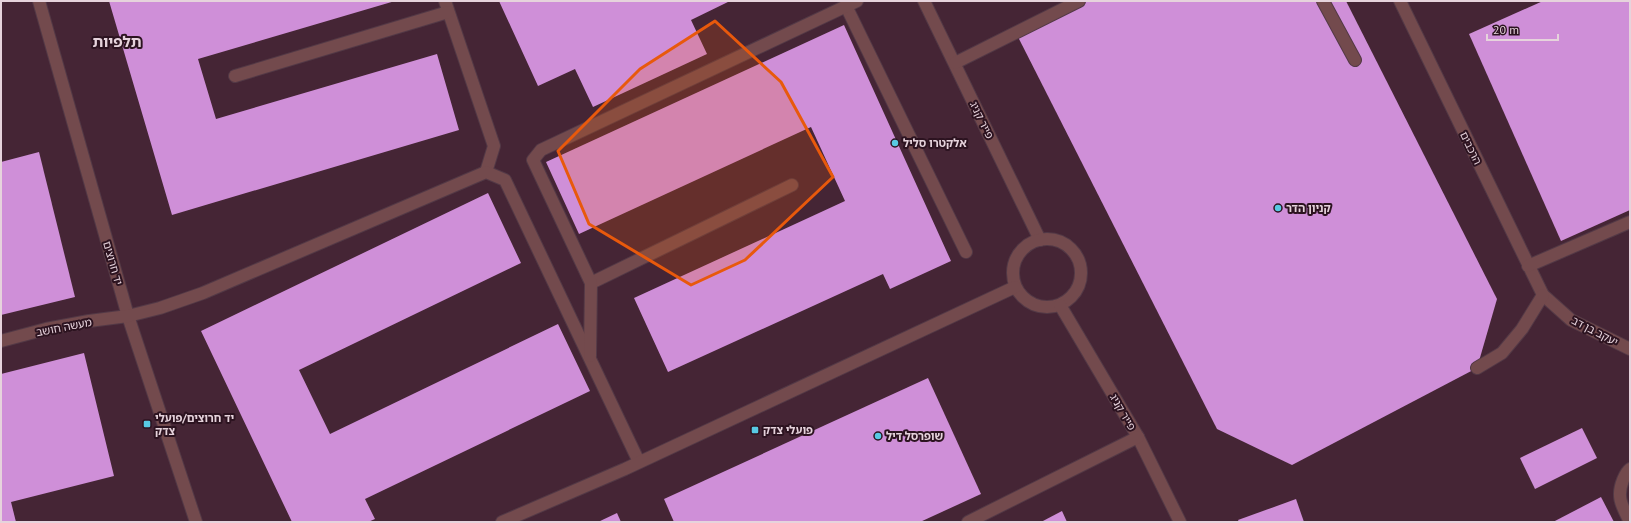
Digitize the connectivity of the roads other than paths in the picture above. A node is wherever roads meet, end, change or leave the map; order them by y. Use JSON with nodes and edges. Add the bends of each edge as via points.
{"nodes":[{"id":1,"x":39,"y":1,"type":"edge"},
{"id":2,"x":924,"y":1,"type":"edge"},
{"id":3,"x":1079,"y":1,"type":"edge"},
{"id":4,"x":1323,"y":1,"type":"edge"},
{"id":5,"x":1400,"y":1,"type":"edge"},
{"id":6,"x":851,"y":4,"type":"edge"},
{"id":7,"x":446,"y":6,"type":"edge"},
{"id":8,"x":1355,"y":60,"type":"dead end"},
{"id":9,"x":954,"y":63,"type":"junction"},
{"id":10,"x":235,"y":76,"type":"dead end"},
{"id":11,"x":486,"y":172,"type":"junction"},
{"id":12,"x":792,"y":185,"type":"dead end"},
{"id":13,"x":1630,"y":222,"type":"edge"},
{"id":14,"x":1040,"y":240,"type":"junction"},
{"id":15,"x":966,"y":252,"type":"dead end"},
{"id":16,"x":1528,"y":266,"type":"junction"},
{"id":17,"x":591,"y":283,"type":"junction"},
{"id":18,"x":1015,"y":287,"type":"junction"},
{"id":19,"x":1543,"y":296,"type":"junction"},
{"id":20,"x":1060,"y":305,"type":"junction"},
{"id":21,"x":128,"y":316,"type":"junction"},
{"id":22,"x":1,"y":341,"type":"edge"},
{"id":23,"x":1630,"y":349,"type":"edge"},
{"id":24,"x":590,"y":359,"type":"junction"},
{"id":25,"x":1477,"y":368,"type":"dead end"},
{"id":26,"x":1138,"y":437,"type":"junction"},
{"id":27,"x":639,"y":462,"type":"junction"},
{"id":28,"x":1630,"y":469,"type":"edge"},
{"id":29,"x":196,"y":522,"type":"edge"},
{"id":30,"x":502,"y":522,"type":"edge"},
{"id":31,"x":968,"y":522,"type":"edge"},
{"id":32,"x":1180,"y":522,"type":"edge"},
{"id":33,"x":1630,"y":522,"type":"edge"}],
"edges":[{"from":1,"to":21,"type":"street","name":"יד חרוצים"},
{"from":2,"to":9,"type":"street","name":"פייר קניג"},
{"from":3,"to":9,"type":"street"},
{"from":4,"to":8,"type":"street"},
{"from":5,"to":16,"type":"street","name":"הרכבים"},
{"from":6,"to":15,"type":"street"},
{"from":6,"to":17,"type":"street","via":[[541,150],[533,160]]},
{"from":7,"to":10,"type":"street"},
{"from":7,"to":11,"type":"street","via":[[494,146]]},
{"from":9,"to":14,"type":"street","name":"פייר קניג"},
{"from":11,"to":21,"type":"street","name":"מעשה חושב","via":[[203,293]]},
{"from":11,"to":24,"type":"street","via":[[505,180]]},
{"from":12,"to":17,"type":"street"},
{"from":13,"to":16,"type":"street"},
{"from":14,"to":18,"type":"street","via":[[1029,244],[1020,252],[1012,275]]},
{"from":14,"to":20,"type":"street","via":[[1052,239],[1063,243],[1078,259],[1081,270],[1080,282],[1070,299]]},
{"from":16,"to":19,"type":"street","name":"הרכבים"},
{"from":17,"to":24,"type":"street"},
{"from":18,"to":20,"type":"street","via":[[1022,297],[1036,306],[1048,308]]},
{"from":18,"to":27,"type":"street"},
{"from":19,"to":23,"type":"street","name":"יעקב בן דב","via":[[1571,320]]},
{"from":19,"to":25,"type":"street","via":[[1502,354]]},
{"from":20,"to":26,"type":"street","name":"פייר קניג"},
{"from":21,"to":22,"type":"street","name":"מעשה חושב","via":[[46,329]]},
{"from":21,"to":29,"type":"street","name":"יד חרוצים"},
{"from":24,"to":27,"type":"street"},
{"from":26,"to":31,"type":"street"},
{"from":26,"to":32,"type":"street","name":"פייר קניג"},
{"from":27,"to":30,"type":"street"},
{"from":28,"to":33,"type":"street","via":[[1626,472],[1619,490],[1623,508]]}]}
